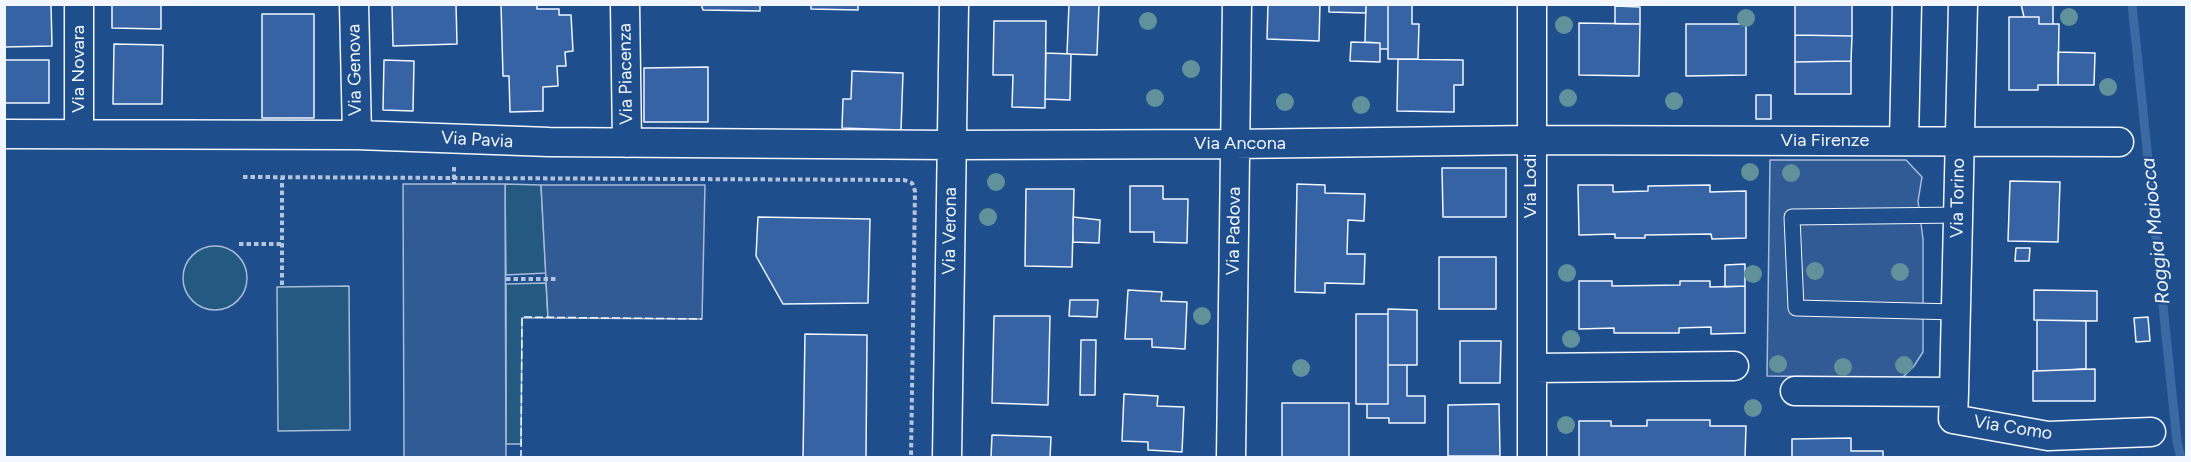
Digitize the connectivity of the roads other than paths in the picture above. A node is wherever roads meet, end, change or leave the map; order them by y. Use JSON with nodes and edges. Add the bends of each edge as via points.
{"nodes":[{"id":1,"x":79,"y":4,"type":"edge"},
{"id":2,"x":354,"y":4,"type":"edge"},
{"id":3,"x":625,"y":4,"type":"edge"},
{"id":4,"x":954,"y":4,"type":"edge"},
{"id":5,"x":1238,"y":4,"type":"edge"},
{"id":6,"x":1532,"y":4,"type":"edge"},
{"id":7,"x":1907,"y":4,"type":"edge"},
{"id":8,"x":1963,"y":4,"type":"edge"},
{"id":9,"x":4,"y":134,"type":"edge"},
{"id":10,"x":79,"y":134,"type":"junction"},
{"id":11,"x":357,"y":135,"type":"junction"},
{"id":12,"x":1531,"y":140,"type":"junction"},
{"id":13,"x":1904,"y":141,"type":"junction"},
{"id":14,"x":1959,"y":141,"type":"junction"},
{"id":15,"x":2119,"y":142,"type":"dead end"},
{"id":16,"x":627,"y":143,"type":"junction"},
{"id":17,"x":1235,"y":144,"type":"junction"},
{"id":18,"x":950,"y":145,"type":"junction"},
{"id":19,"x":1959,"y":215,"type":"junction"},
{"id":20,"x":1956,"y":312,"type":"junction"},
{"id":21,"x":1734,"y":366,"type":"dead end"},
{"id":22,"x":1532,"y":368,"type":"junction"},
{"id":23,"x":1795,"y":391,"type":"dead end"},
{"id":24,"x":1954,"y":392,"type":"junction"},
{"id":25,"x":2151,"y":432,"type":"dead end"},
{"id":26,"x":947,"y":458,"type":"edge"},
{"id":27,"x":1231,"y":458,"type":"edge"},
{"id":28,"x":1532,"y":458,"type":"edge"}],
"edges":[{"from":1,"to":10,"type":"street","name":"Via Novara"},
{"from":2,"to":11,"type":"street","name":"Via Genova"},
{"from":3,"to":16,"type":"street","name":"Via Piacenza"},
{"from":4,"to":18,"type":"street","name":"Via Verona"},
{"from":5,"to":17,"type":"street","name":"Via Padova"},
{"from":6,"to":12,"type":"street","name":"Via Lodi"},
{"from":7,"to":13,"type":"street"},
{"from":8,"to":14,"type":"street","name":"Via Torino"},
{"from":9,"to":10,"type":"street","name":"Via Pavia"},
{"from":10,"to":11,"type":"street","name":"Via Pavia"},
{"from":11,"to":16,"type":"street","name":"Via Pavia"},
{"from":12,"to":13,"type":"street","name":"Via Firenze"},
{"from":12,"to":17,"type":"street","name":"Via Ancona"},
{"from":12,"to":22,"type":"street","name":"Via Lodi"},
{"from":13,"to":14,"type":"street","name":"Via Firenze"},
{"from":14,"to":15,"type":"street","name":"Via Firenze"},
{"from":14,"to":19,"type":"street","name":"Via Torino"},
{"from":16,"to":18,"type":"street","name":"Via Pavia"},
{"from":17,"to":18,"type":"street","name":"Via Ancona"},
{"from":17,"to":27,"type":"street","name":"Via Padova"},
{"from":18,"to":26,"type":"street","name":"Via Verona"},
{"from":19,"to":20,"type":"street","name":"Via Torino"},
{"from":19,"to":20,"type":"lane","via":[[1792,217],[1796,308]]},
{"from":20,"to":24,"type":"street","name":"Via Torino"},
{"from":21,"to":22,"type":"street"},
{"from":22,"to":28,"type":"street","name":"Via Lodi"},
{"from":23,"to":24,"type":"street"},
{"from":24,"to":25,"type":"street","name":"Via Como","via":[[1953,419],[2048,436]]}]}
